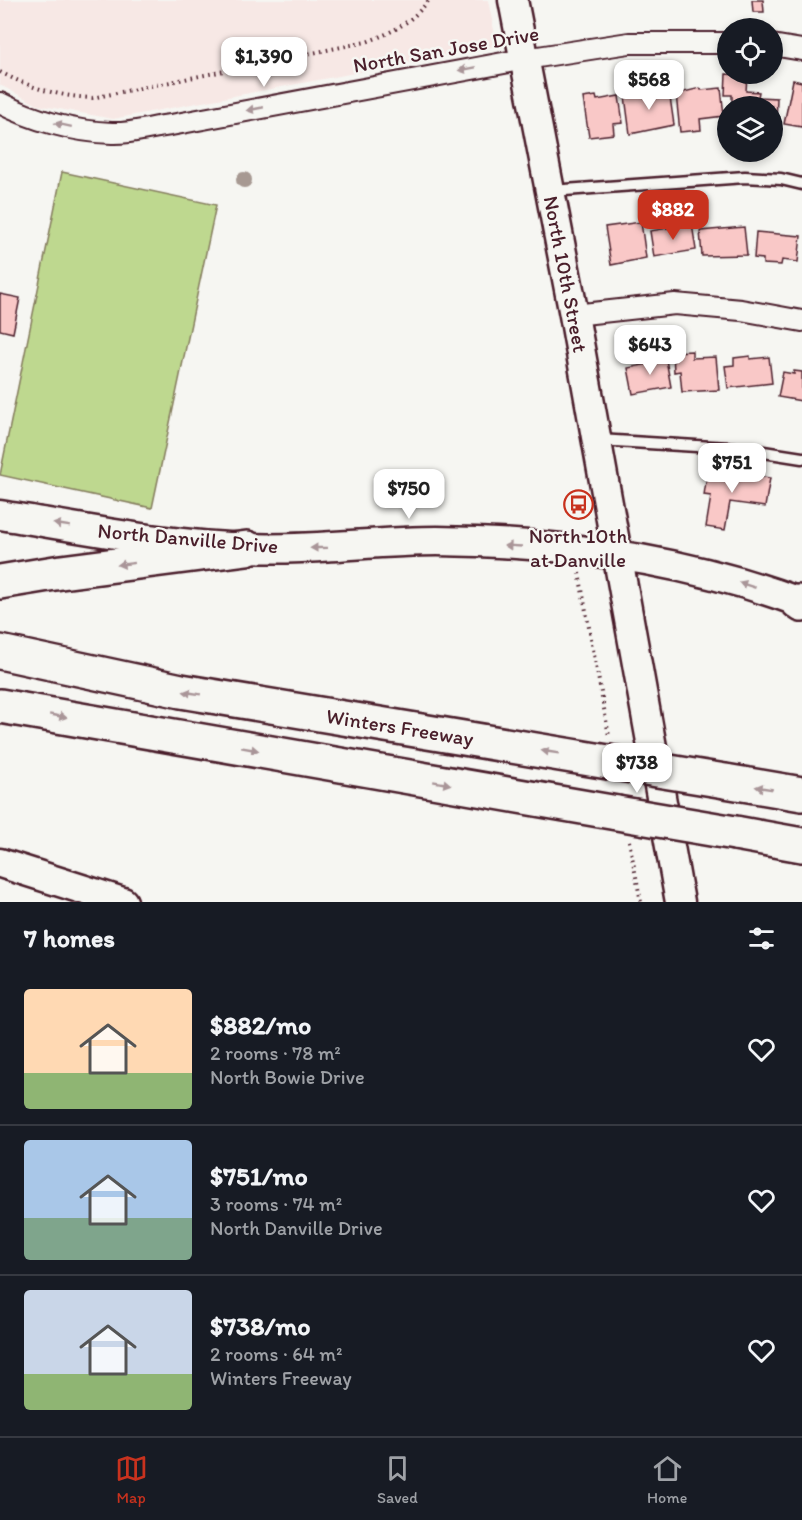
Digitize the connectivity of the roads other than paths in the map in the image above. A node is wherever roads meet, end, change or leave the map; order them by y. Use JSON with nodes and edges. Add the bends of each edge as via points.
{"nodes":[{"id":1,"x":513,"y":0,"type":"edge"},
{"id":2,"x":717,"y":43,"type":"edge"},
{"id":3,"x":783,"y":47,"type":"edge"},
{"id":4,"x":802,"y":50,"type":"edge"},
{"id":5,"x":525,"y":58,"type":"junction"},
{"id":6,"x":0,"y":103,"type":"edge"},
{"id":7,"x":802,"y":184,"type":"edge"},
{"id":8,"x":550,"y":191,"type":"junction"},
{"id":9,"x":574,"y":315,"type":"junction"},
{"id":10,"x":802,"y":321,"type":"edge"},
{"id":11,"x":596,"y":440,"type":"junction"},
{"id":12,"x":802,"y":458,"type":"edge"},
{"id":13,"x":0,"y":515,"type":"edge"},
{"id":14,"x":247,"y":548,"type":"junction"},
{"id":15,"x":616,"y":556,"type":"junction"},
{"id":16,"x":0,"y":582,"type":"edge"},
{"id":17,"x":801,"y":603,"type":"edge"},
{"id":18,"x":0,"y":652,"type":"edge"},
{"id":19,"x":0,"y":706,"type":"edge"},
{"id":20,"x":802,"y":794,"type":"edge"},
{"id":21,"x":802,"y":845,"type":"edge"},
{"id":22,"x":0,"y":862,"type":"edge"},
{"id":23,"x":66,"y":893,"type":"edge"},
{"id":24,"x":123,"y":902,"type":"edge"},
{"id":25,"x":680,"y":902,"type":"edge"}],
"edges":[{"from":1,"to":5,"type":"main road","name":"North 10th Street"},
{"from":2,"to":5,"type":"street","name":"North San Jose Drive","via":[[629,43]]},
{"from":3,"to":4,"type":"street"},
{"from":5,"to":6,"type":"street","name":"North San Jose Drive","one_way":true,"via":[[112,133],[62,126],[21,114]]},
{"from":5,"to":8,"type":"main road","name":"North 10th Street"},
{"from":7,"to":8,"type":"lane","via":[[746,177]]},
{"from":8,"to":9,"type":"main road","name":"North 10th Street"},
{"from":9,"to":10,"type":"street","via":[[675,304]]},
{"from":9,"to":11,"type":"main road","name":"North 10th Street"},
{"from":11,"to":12,"type":"lane","via":[[745,449]]},
{"from":11,"to":15,"type":"main road","name":"North 10th Street"},
{"from":14,"to":13,"type":"main road","name":"North Danville Drive","one_way":true,"via":[[157,540]]},
{"from":15,"to":14,"type":"main road","name":"North Danville Drive","one_way":true,"via":[[437,541]]},
{"from":14,"to":16,"type":"highway","one_way":true},
{"from":17,"to":15,"type":"main road","name":"North Danville Drive","one_way":true,"via":[[725,578]]},
{"from":15,"to":25,"type":"main road","name":"North 10th Street"},
{"from":20,"to":18,"type":"highway","name":"Winters Freeway","one_way":true,"bridge":true,"via":[[181,691]]},
{"from":19,"to":21,"type":"highway","one_way":true,"bridge":true},
{"from":22,"to":23,"type":"main road"},
{"from":23,"to":24,"type":"main road"}]}
